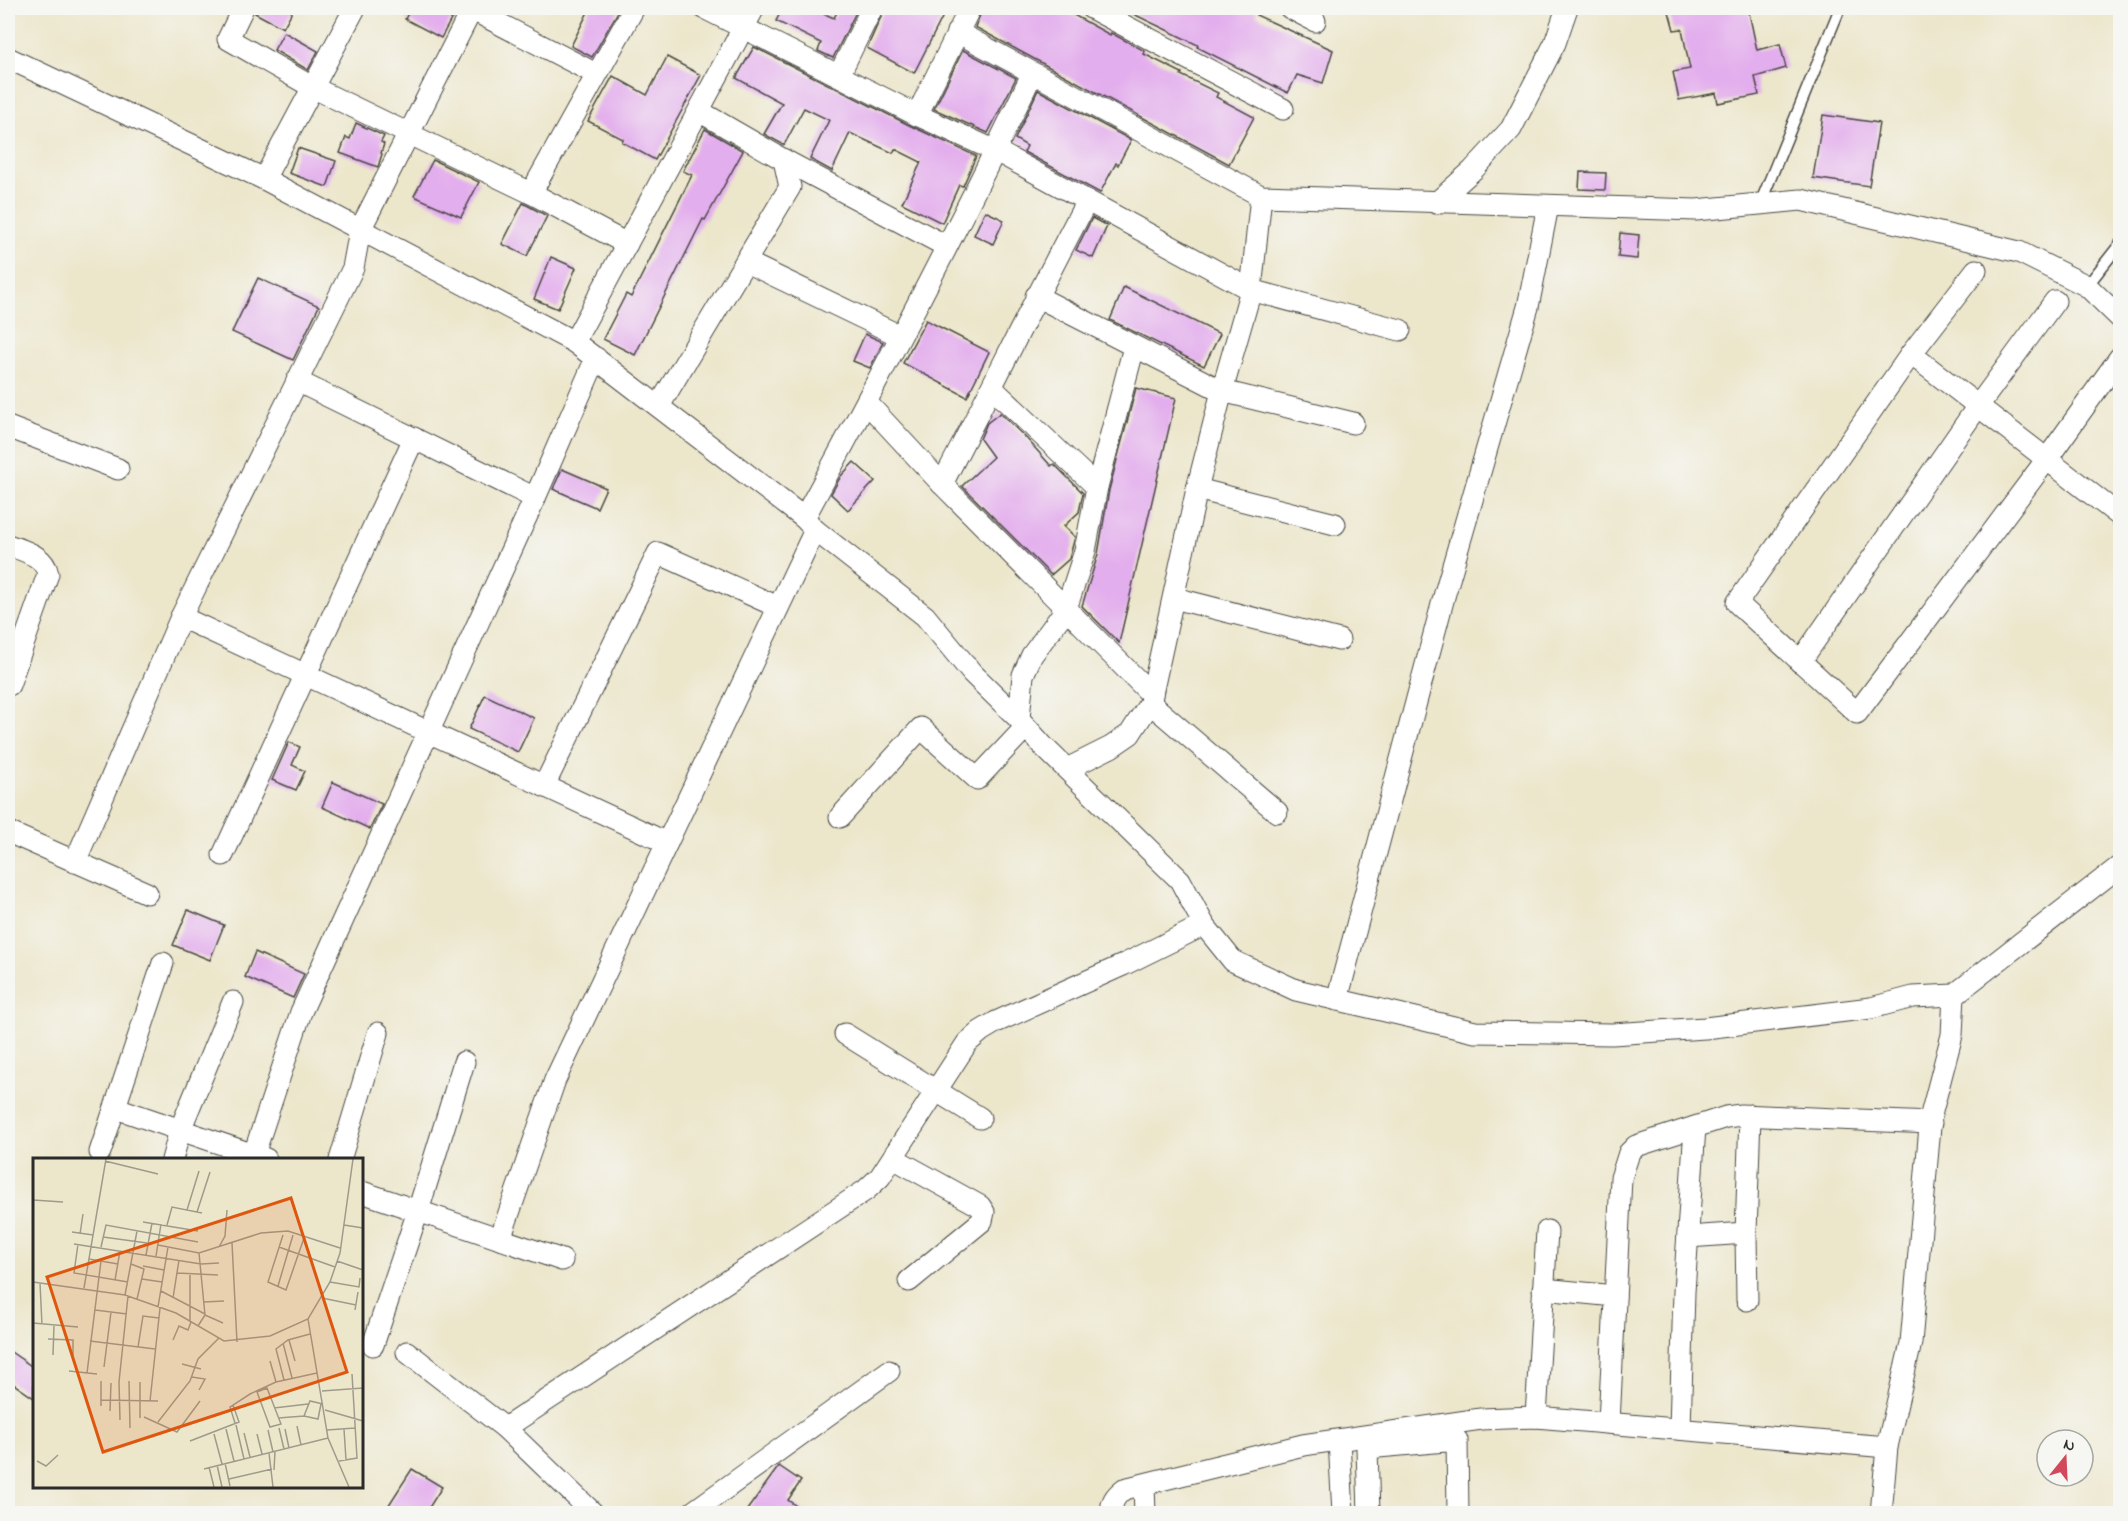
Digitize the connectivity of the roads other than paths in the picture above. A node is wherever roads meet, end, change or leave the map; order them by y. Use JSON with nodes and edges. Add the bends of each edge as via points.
{"nodes":[{"id":1,"x":243,"y":8,"type":"edge"},
{"id":2,"x":355,"y":8,"type":"edge"},
{"id":3,"x":470,"y":8,"type":"edge"},
{"id":4,"x":634,"y":8,"type":"edge"},
{"id":5,"x":704,"y":8,"type":"edge"},
{"id":6,"x":754,"y":8,"type":"edge"},
{"id":7,"x":872,"y":8,"type":"edge"},
{"id":8,"x":970,"y":8,"type":"edge"},
{"id":9,"x":1091,"y":8,"type":"edge"},
{"id":10,"x":1290,"y":8,"type":"edge"},
{"id":11,"x":1567,"y":8,"type":"edge"},
{"id":12,"x":1840,"y":8,"type":"edge"},
{"id":13,"x":1315,"y":21,"type":"dead end"},
{"id":14,"x":743,"y":27,"type":"junction"},
{"id":15,"x":957,"y":32,"type":"junction"},
{"id":16,"x":8,"y":58,"type":"edge"},
{"id":17,"x":596,"y":74,"type":"junction"},
{"id":18,"x":1032,"y":74,"type":"junction"},
{"id":19,"x":839,"y":75,"type":"junction"},
{"id":20,"x":314,"y":88,"type":"junction"},
{"id":21,"x":1283,"y":109,"type":"dead end"},
{"id":22,"x":699,"y":111,"type":"junction"},
{"id":23,"x":917,"y":115,"type":"junction"},
{"id":24,"x":408,"y":132,"type":"junction"},
{"id":25,"x":996,"y":151,"type":"junction"},
{"id":26,"x":784,"y":160,"type":"junction"},
{"id":27,"x":264,"y":179,"type":"junction"},
{"id":28,"x":531,"y":193,"type":"junction"},
{"id":29,"x":1261,"y":196,"type":"junction"},
{"id":30,"x":1087,"y":201,"type":"junction"},
{"id":31,"x":1436,"y":203,"type":"junction"},
{"id":32,"x":1760,"y":204,"type":"junction"},
{"id":33,"x":1548,"y":206,"type":"junction"},
{"id":34,"x":360,"y":230,"type":"junction"},
{"id":35,"x":627,"y":244,"type":"junction"},
{"id":36,"x":2121,"y":244,"type":"edge"},
{"id":37,"x":946,"y":246,"type":"junction"},
{"id":38,"x":746,"y":262,"type":"junction"},
{"id":39,"x":1976,"y":270,"type":"dead end"},
{"id":40,"x":2086,"y":286,"type":"junction"},
{"id":41,"x":1251,"y":290,"type":"junction"},
{"id":42,"x":1036,"y":296,"type":"junction"},
{"id":43,"x":2055,"y":301,"type":"dead end"},
{"id":44,"x":2121,"y":318,"type":"edge"},
{"id":45,"x":1400,"y":330,"type":"dead end"},
{"id":46,"x":900,"y":336,"type":"junction"},
{"id":47,"x":574,"y":342,"type":"junction"},
{"id":48,"x":1134,"y":347,"type":"junction"},
{"id":49,"x":1911,"y":354,"type":"junction"},
{"id":50,"x":2121,"y":357,"type":"edge"},
{"id":51,"x":596,"y":358,"type":"junction"},
{"id":52,"x":297,"y":381,"type":"junction"},
{"id":53,"x":992,"y":388,"type":"junction"},
{"id":54,"x":1222,"y":391,"type":"junction"},
{"id":55,"x":867,"y":403,"type":"junction"},
{"id":56,"x":659,"y":406,"type":"junction"},
{"id":57,"x":1978,"y":406,"type":"junction"},
{"id":58,"x":1353,"y":423,"type":"dead end"},
{"id":59,"x":8,"y":427,"type":"edge"},
{"id":60,"x":414,"y":438,"type":"junction"},
{"id":61,"x":2047,"y":459,"type":"junction"},
{"id":62,"x":118,"y":469,"type":"dead end"},
{"id":63,"x":942,"y":483,"type":"junction"},
{"id":64,"x":1097,"y":487,"type":"junction"},
{"id":65,"x":1197,"y":489,"type":"junction"},
{"id":66,"x":535,"y":498,"type":"junction"},
{"id":67,"x":2121,"y":516,"type":"edge"},
{"id":68,"x":810,"y":524,"type":"junction"},
{"id":69,"x":1335,"y":524,"type":"dead end"},
{"id":70,"x":8,"y":545,"type":"edge"},
{"id":71,"x":1174,"y":598,"type":"junction"},
{"id":72,"x":778,"y":607,"type":"junction"},
{"id":73,"x":1066,"y":609,"type":"junction"},
{"id":74,"x":180,"y":617,"type":"junction"},
{"id":75,"x":1339,"y":640,"type":"dead end"},
{"id":76,"x":1800,"y":662,"type":"junction"},
{"id":77,"x":305,"y":673,"type":"junction"},
{"id":78,"x":9,"y":685,"type":"dead end"},
{"id":79,"x":1151,"y":699,"type":"junction"},
{"id":80,"x":1022,"y":723,"type":"junction"},
{"id":81,"x":428,"y":731,"type":"junction"},
{"id":82,"x":1067,"y":769,"type":"junction"},
{"id":83,"x":544,"y":786,"type":"junction"},
{"id":84,"x":1277,"y":812,"type":"dead end"},
{"id":85,"x":840,"y":817,"type":"dead end"},
{"id":86,"x":8,"y":832,"type":"edge"},
{"id":87,"x":667,"y":843,"type":"junction"},
{"id":88,"x":223,"y":855,"type":"dead end"},
{"id":89,"x":75,"y":862,"type":"junction"},
{"id":90,"x":2119,"y":868,"type":"edge"},
{"id":91,"x":147,"y":893,"type":"dead end"},
{"id":92,"x":1204,"y":925,"type":"junction"},
{"id":93,"x":163,"y":963,"type":"dead end"},
{"id":94,"x":1954,"y":995,"type":"junction"},
{"id":95,"x":1336,"y":1000,"type":"junction"},
{"id":96,"x":233,"y":1002,"type":"dead end"},
{"id":97,"x":378,"y":1033,"type":"dead end"},
{"id":98,"x":845,"y":1034,"type":"dead end"},
{"id":99,"x":464,"y":1062,"type":"dead end"},
{"id":100,"x":936,"y":1090,"type":"junction"},
{"id":101,"x":116,"y":1108,"type":"junction"},
{"id":102,"x":1750,"y":1115,"type":"junction"},
{"id":103,"x":980,"y":1118,"type":"dead end"},
{"id":104,"x":1931,"y":1123,"type":"junction"},
{"id":105,"x":1695,"y":1127,"type":"junction"},
{"id":106,"x":180,"y":1130,"type":"junction"},
{"id":107,"x":100,"y":1152,"type":"dead end"},
{"id":108,"x":173,"y":1158,"type":"edge"},
{"id":109,"x":258,"y":1158,"type":"edge"},
{"id":110,"x":341,"y":1158,"type":"edge"},
{"id":111,"x":893,"y":1158,"type":"junction"},
{"id":112,"x":363,"y":1192,"type":"edge"},
{"id":113,"x":418,"y":1211,"type":"junction"},
{"id":114,"x":1547,"y":1230,"type":"dead end"},
{"id":115,"x":1746,"y":1233,"type":"junction"},
{"id":116,"x":1688,"y":1237,"type":"junction"},
{"id":117,"x":500,"y":1239,"type":"junction"},
{"id":118,"x":562,"y":1260,"type":"dead end"},
{"id":119,"x":909,"y":1281,"type":"dead end"},
{"id":120,"x":1544,"y":1289,"type":"junction"},
{"id":121,"x":1615,"y":1296,"type":"junction"},
{"id":122,"x":1747,"y":1300,"type":"dead end"},
{"id":123,"x":373,"y":1346,"type":"dead end"},
{"id":124,"x":406,"y":1352,"type":"dead end"},
{"id":125,"x":889,"y":1371,"type":"dead end"},
{"id":126,"x":1536,"y":1417,"type":"junction"},
{"id":127,"x":1609,"y":1423,"type":"junction"},
{"id":128,"x":505,"y":1428,"type":"junction"},
{"id":129,"x":1680,"y":1429,"type":"junction"},
{"id":130,"x":1339,"y":1440,"type":"junction"},
{"id":131,"x":1887,"y":1447,"type":"junction"},
{"id":132,"x":1144,"y":1485,"type":"junction"},
{"id":133,"x":594,"y":1514,"type":"edge"},
{"id":134,"x":690,"y":1514,"type":"edge"},
{"id":135,"x":1111,"y":1514,"type":"edge"},
{"id":136,"x":1145,"y":1514,"type":"edge"},
{"id":137,"x":1343,"y":1514,"type":"edge"},
{"id":138,"x":1369,"y":1514,"type":"edge"},
{"id":139,"x":1458,"y":1514,"type":"edge"},
{"id":140,"x":1881,"y":1514,"type":"edge"}],
"edges":[{"from":1,"to":20,"type":"street","via":[[228,39]]},
{"from":2,"to":20,"type":"street"},
{"from":3,"to":17,"type":"street"},
{"from":3,"to":24,"type":"street"},
{"from":4,"to":17,"type":"street"},
{"from":5,"to":14,"type":"street"},
{"from":6,"to":14,"type":"street"},
{"from":7,"to":19,"type":"street"},
{"from":8,"to":15,"type":"street"},
{"from":9,"to":21,"type":"street"},
{"from":10,"to":13,"type":"street"},
{"from":11,"to":31,"type":"street","via":[[1555,43],[1511,129]]},
{"from":12,"to":32,"type":"lane"},
{"from":14,"to":19,"type":"street"},
{"from":14,"to":22,"type":"street"},
{"from":15,"to":18,"type":"street"},
{"from":15,"to":23,"type":"street"},
{"from":16,"to":27,"type":"street"},
{"from":17,"to":28,"type":"street"},
{"from":18,"to":25,"type":"street"},
{"from":18,"to":29,"type":"street"},
{"from":19,"to":23,"type":"street"},
{"from":20,"to":24,"type":"street"},
{"from":20,"to":27,"type":"street"},
{"from":22,"to":26,"type":"street"},
{"from":22,"to":35,"type":"street"},
{"from":23,"to":25,"type":"street"},
{"from":24,"to":28,"type":"street"},
{"from":24,"to":34,"type":"street"},
{"from":25,"to":30,"type":"street"},
{"from":25,"to":37,"type":"street"},
{"from":26,"to":37,"type":"street"},
{"from":26,"to":38,"type":"street","via":[[790,187]]},
{"from":27,"to":34,"type":"street"},
{"from":28,"to":35,"type":"street"},
{"from":29,"to":31,"type":"street"},
{"from":29,"to":41,"type":"street"},
{"from":30,"to":41,"type":"street"},
{"from":30,"to":42,"type":"street"},
{"from":31,"to":33,"type":"street"},
{"from":32,"to":33,"type":"street","via":[[1696,210]]},
{"from":32,"to":40,"type":"street","via":[[1801,200],[2019,252]]},
{"from":33,"to":95,"type":"street","via":[[1528,307],[1445,593]]},
{"from":34,"to":47,"type":"street"},
{"from":34,"to":52,"type":"street","via":[[353,268]]},
{"from":35,"to":47,"type":"street"},
{"from":36,"to":40,"type":"lane"},
{"from":37,"to":46,"type":"street"},
{"from":38,"to":46,"type":"street"},
{"from":38,"to":56,"type":"street"},
{"from":39,"to":49,"type":"street"},
{"from":40,"to":44,"type":"street"},
{"from":41,"to":45,"type":"street"},
{"from":41,"to":54,"type":"street"},
{"from":42,"to":48,"type":"street"},
{"from":42,"to":53,"type":"street"},
{"from":43,"to":57,"type":"street"},
{"from":46,"to":55,"type":"street"},
{"from":47,"to":51,"type":"street"},
{"from":48,"to":54,"type":"street"},
{"from":48,"to":64,"type":"street"},
{"from":49,"to":57,"type":"street"},
{"from":49,"to":76,"type":"street","via":[[1737,603]]},
{"from":50,"to":61,"type":"street"},
{"from":51,"to":56,"type":"street"},
{"from":51,"to":66,"type":"street"},
{"from":52,"to":60,"type":"street"},
{"from":52,"to":74,"type":"street"},
{"from":53,"to":63,"type":"street"},
{"from":53,"to":64,"type":"street"},
{"from":54,"to":58,"type":"street"},
{"from":54,"to":65,"type":"street"},
{"from":55,"to":63,"type":"street"},
{"from":55,"to":68,"type":"street"},
{"from":56,"to":68,"type":"street"},
{"from":57,"to":61,"type":"street"},
{"from":57,"to":76,"type":"street"},
{"from":59,"to":62,"type":"street"},
{"from":60,"to":66,"type":"street"},
{"from":60,"to":77,"type":"street"},
{"from":61,"to":67,"type":"street"},
{"from":61,"to":76,"type":"street","via":[[1857,713]]},
{"from":63,"to":73,"type":"street"},
{"from":64,"to":73,"type":"street","via":[[1085,551]]},
{"from":65,"to":69,"type":"street"},
{"from":65,"to":71,"type":"street"},
{"from":66,"to":81,"type":"street"},
{"from":68,"to":72,"type":"street"},
{"from":68,"to":80,"type":"street","via":[[925,616],[972,673]]},
{"from":70,"to":78,"type":"street","via":[[37,557],[46,565],[48,574]]},
{"from":71,"to":75,"type":"street"},
{"from":71,"to":79,"type":"street"},
{"from":72,"to":83,"type":"street","via":[[658,552]]},
{"from":72,"to":87,"type":"street"},
{"from":73,"to":79,"type":"street"},
{"from":73,"to":80,"type":"street","via":[[1032,655],[1023,675]]},
{"from":74,"to":77,"type":"street"},
{"from":74,"to":89,"type":"street"},
{"from":77,"to":81,"type":"street"},
{"from":77,"to":88,"type":"street"},
{"from":79,"to":82,"type":"street","via":[[1130,734]]},
{"from":79,"to":84,"type":"street"},
{"from":80,"to":82,"type":"street"},
{"from":80,"to":85,"type":"street","via":[[977,779],[921,728]]},
{"from":81,"to":83,"type":"street"},
{"from":81,"to":109,"type":"street","via":[[301,1012]]},
{"from":82,"to":92,"type":"street","via":[[1180,880]]},
{"from":83,"to":87,"type":"street"},
{"from":86,"to":89,"type":"street"},
{"from":87,"to":117,"type":"street","via":[[555,1080]]},
{"from":89,"to":91,"type":"street"},
{"from":90,"to":94,"type":"street"},
{"from":92,"to":95,"type":"street","via":[[1233,961],[1296,990]]},
{"from":92,"to":100,"type":"street","via":[[981,1031],[967,1043]]},
{"from":93,"to":101,"type":"street"},
{"from":94,"to":95,"type":"street","via":[[1913,997],[1871,1008],[1705,1028],[1612,1034],[1475,1032]]},
{"from":94,"to":104,"type":"street","via":[[1952,1035]]},
{"from":96,"to":106,"type":"street"},
{"from":97,"to":110,"type":"street"},
{"from":98,"to":100,"type":"street"},
{"from":99,"to":113,"type":"street"},
{"from":100,"to":103,"type":"street"},
{"from":100,"to":111,"type":"street"},
{"from":101,"to":106,"type":"street"},
{"from":101,"to":107,"type":"street"},
{"from":102,"to":104,"type":"street"},
{"from":102,"to":105,"type":"street","via":[[1726,1117]]},
{"from":102,"to":115,"type":"street"},
{"from":104,"to":131,"type":"street","via":[[1911,1343]]},
{"from":105,"to":116,"type":"street"},
{"from":105,"to":121,"type":"street","via":[[1636,1146],[1629,1153],[1621,1178]]},
{"from":106,"to":108,"type":"street"},
{"from":106,"to":109,"type":"street"},
{"from":111,"to":119,"type":"street","via":[[980,1206],[984,1212],[982,1221]]},
{"from":111,"to":128,"type":"street","via":[[866,1190]]},
{"from":112,"to":113,"type":"street"},
{"from":113,"to":117,"type":"street"},
{"from":113,"to":123,"type":"street"},
{"from":114,"to":120,"type":"street"},
{"from":115,"to":116,"type":"street"},
{"from":115,"to":122,"type":"street"},
{"from":116,"to":129,"type":"street"},
{"from":117,"to":118,"type":"street"},
{"from":120,"to":121,"type":"street"},
{"from":120,"to":126,"type":"street"},
{"from":121,"to":127,"type":"street"},
{"from":124,"to":128,"type":"street"},
{"from":125,"to":134,"type":"street"},
{"from":126,"to":127,"type":"street"},
{"from":126,"to":130,"type":"street","via":[[1481,1419]]},
{"from":127,"to":129,"type":"street"},
{"from":128,"to":133,"type":"street"},
{"from":129,"to":131,"type":"street"},
{"from":130,"to":132,"type":"street","via":[[1303,1445]]},
{"from":130,"to":137,"type":"street"},
{"from":131,"to":140,"type":"street"},
{"from":132,"to":135,"type":"street","via":[[1116,1495]]},
{"from":132,"to":136,"type":"street"},
{"from":138,"to":139,"type":"street","via":[[1367,1448],[1457,1440]]}]}
